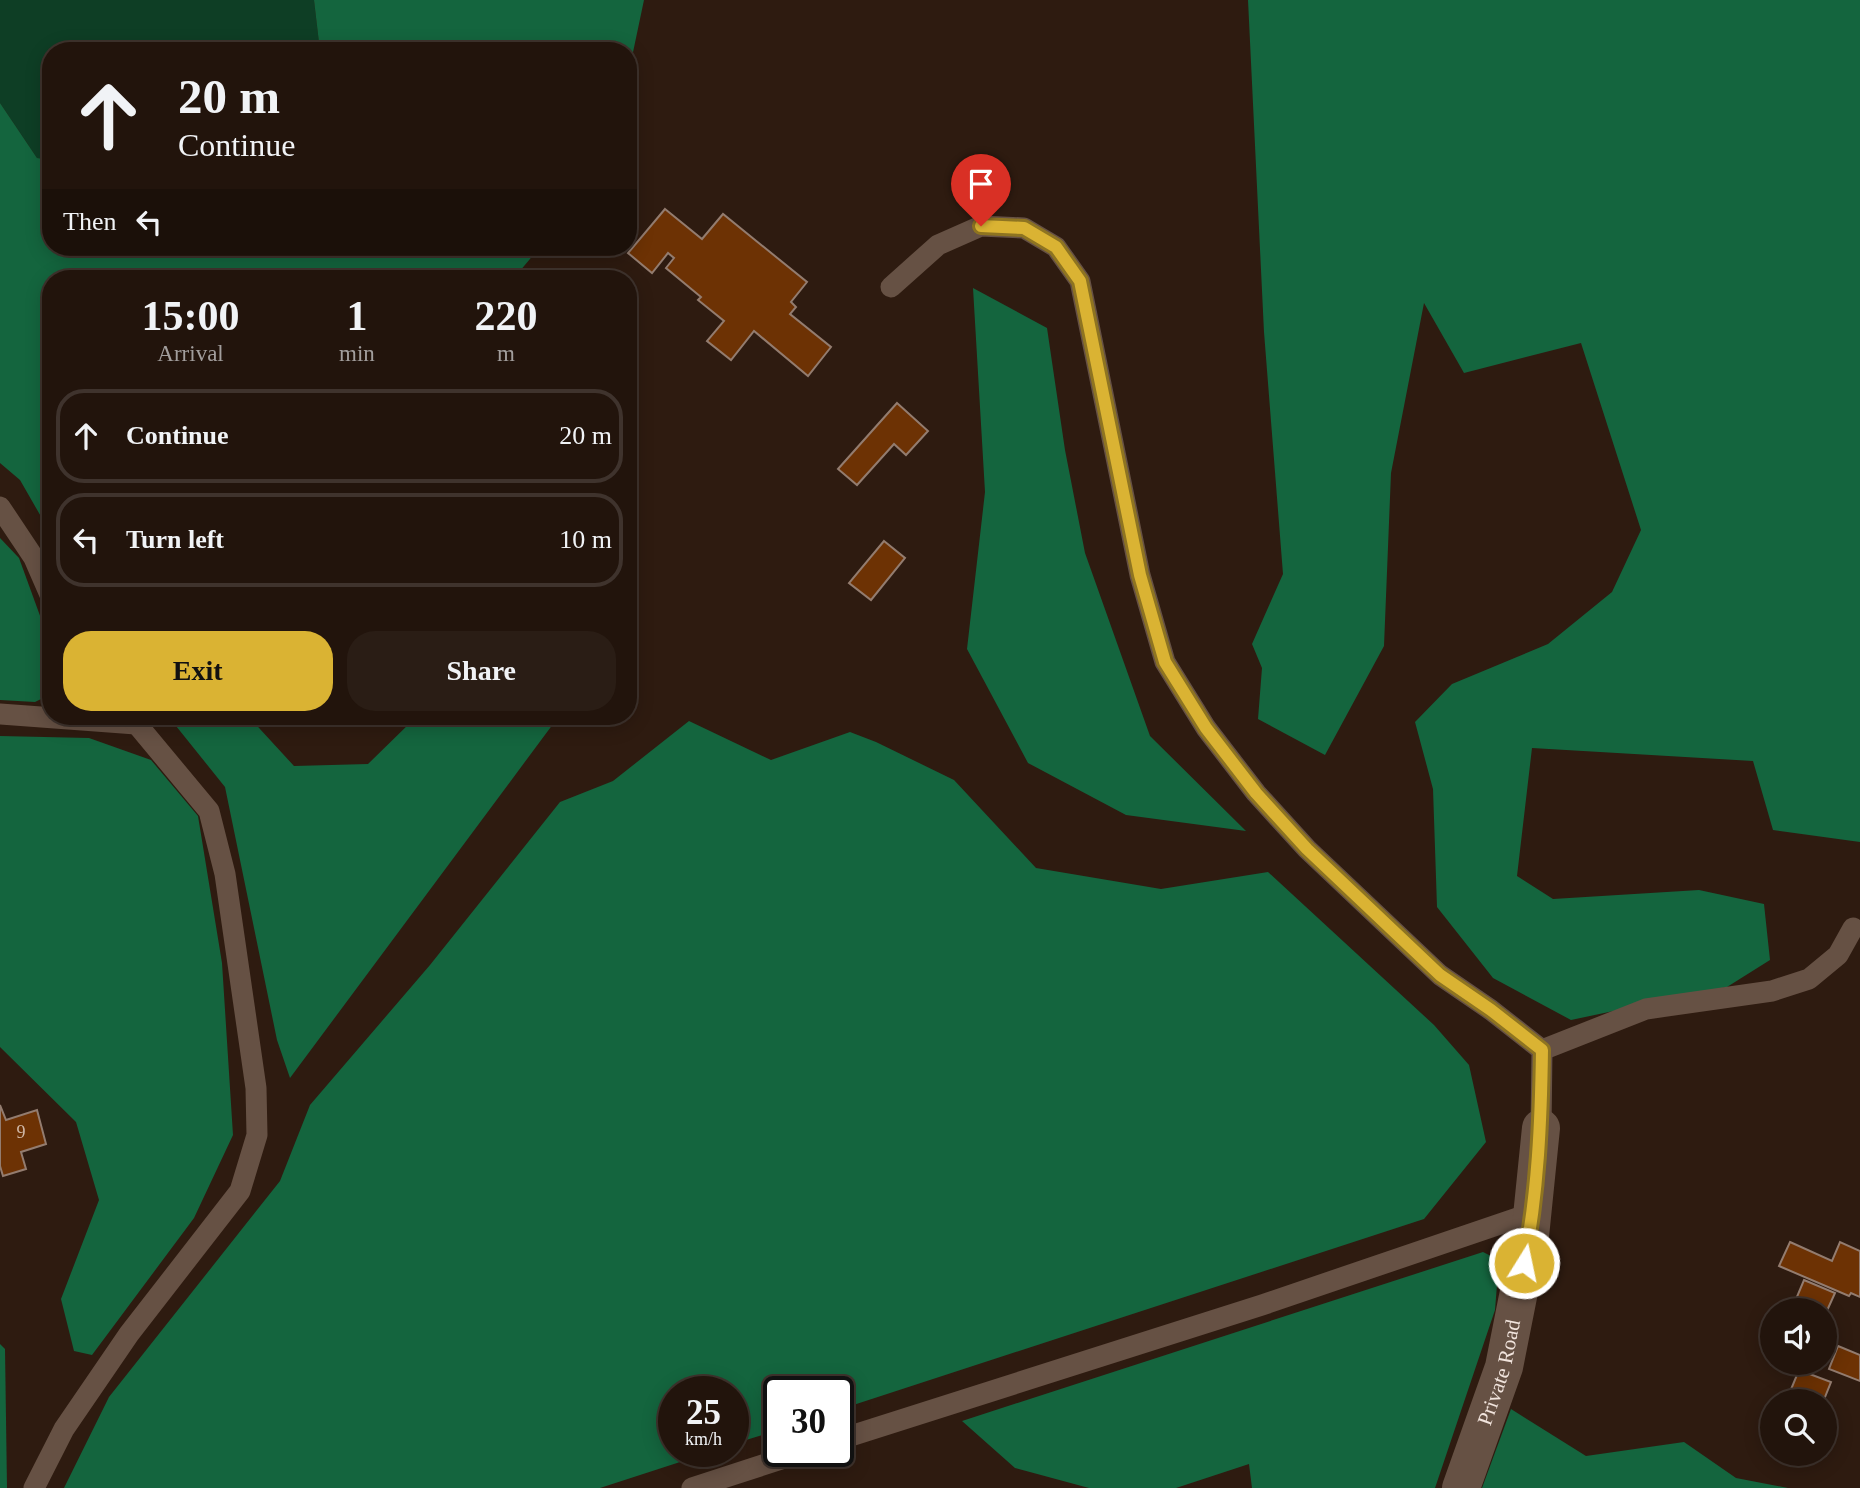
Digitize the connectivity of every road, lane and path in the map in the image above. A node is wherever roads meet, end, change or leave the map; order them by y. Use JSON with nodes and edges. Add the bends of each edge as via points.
{"nodes":[{"id":1,"x":891,"y":288,"type":"dead end"},
{"id":2,"x":0,"y":508,"type":"edge"},
{"id":3,"x":42,"y":576,"type":"edge"},
{"id":4,"x":0,"y":714,"type":"edge"},
{"id":5,"x":42,"y":716,"type":"edge"},
{"id":6,"x":137,"y":725,"type":"edge"},
{"id":7,"x":1853,"y":928,"type":"dead end"},
{"id":8,"x":1542,"y":1050,"type":"junction"},
{"id":9,"x":1541,"y":1128,"type":"joint"},
{"id":10,"x":1532,"y":1213,"type":"junction"},
{"id":11,"x":854,"y":1435,"type":"edge"},
{"id":12,"x":763,"y":1465,"type":"edge"},
{"id":13,"x":34,"y":1488,"type":"edge"},
{"id":14,"x":692,"y":1488,"type":"edge"},
{"id":15,"x":1461,"y":1488,"type":"edge"}],
"edges":[{"from":1,"to":8,"type":"lane","via":[[937,245],[981,226],[1024,228],[1056,247],[1080,281],[1140,575],[1165,662],[1206,728],[1307,849],[1440,975]]},
{"from":2,"to":3,"type":"lane"},
{"from":4,"to":5,"type":"lane"},
{"from":6,"to":13,"type":"lane","via":[[209,811],[225,874],[256,1088],[257,1135],[240,1191],[129,1334],[64,1429]]},
{"from":7,"to":8,"type":"lane","via":[[1838,955],[1809,979],[1772,991],[1646,1009]]},
{"from":8,"to":9,"type":"lane"},
{"from":9,"to":10,"type":"street","name":"Private Road"},
{"from":10,"to":11,"type":"lane"},
{"from":10,"to":15,"type":"street","name":"Private Road","via":[[1504,1367]]},
{"from":12,"to":14,"type":"lane"}]}
